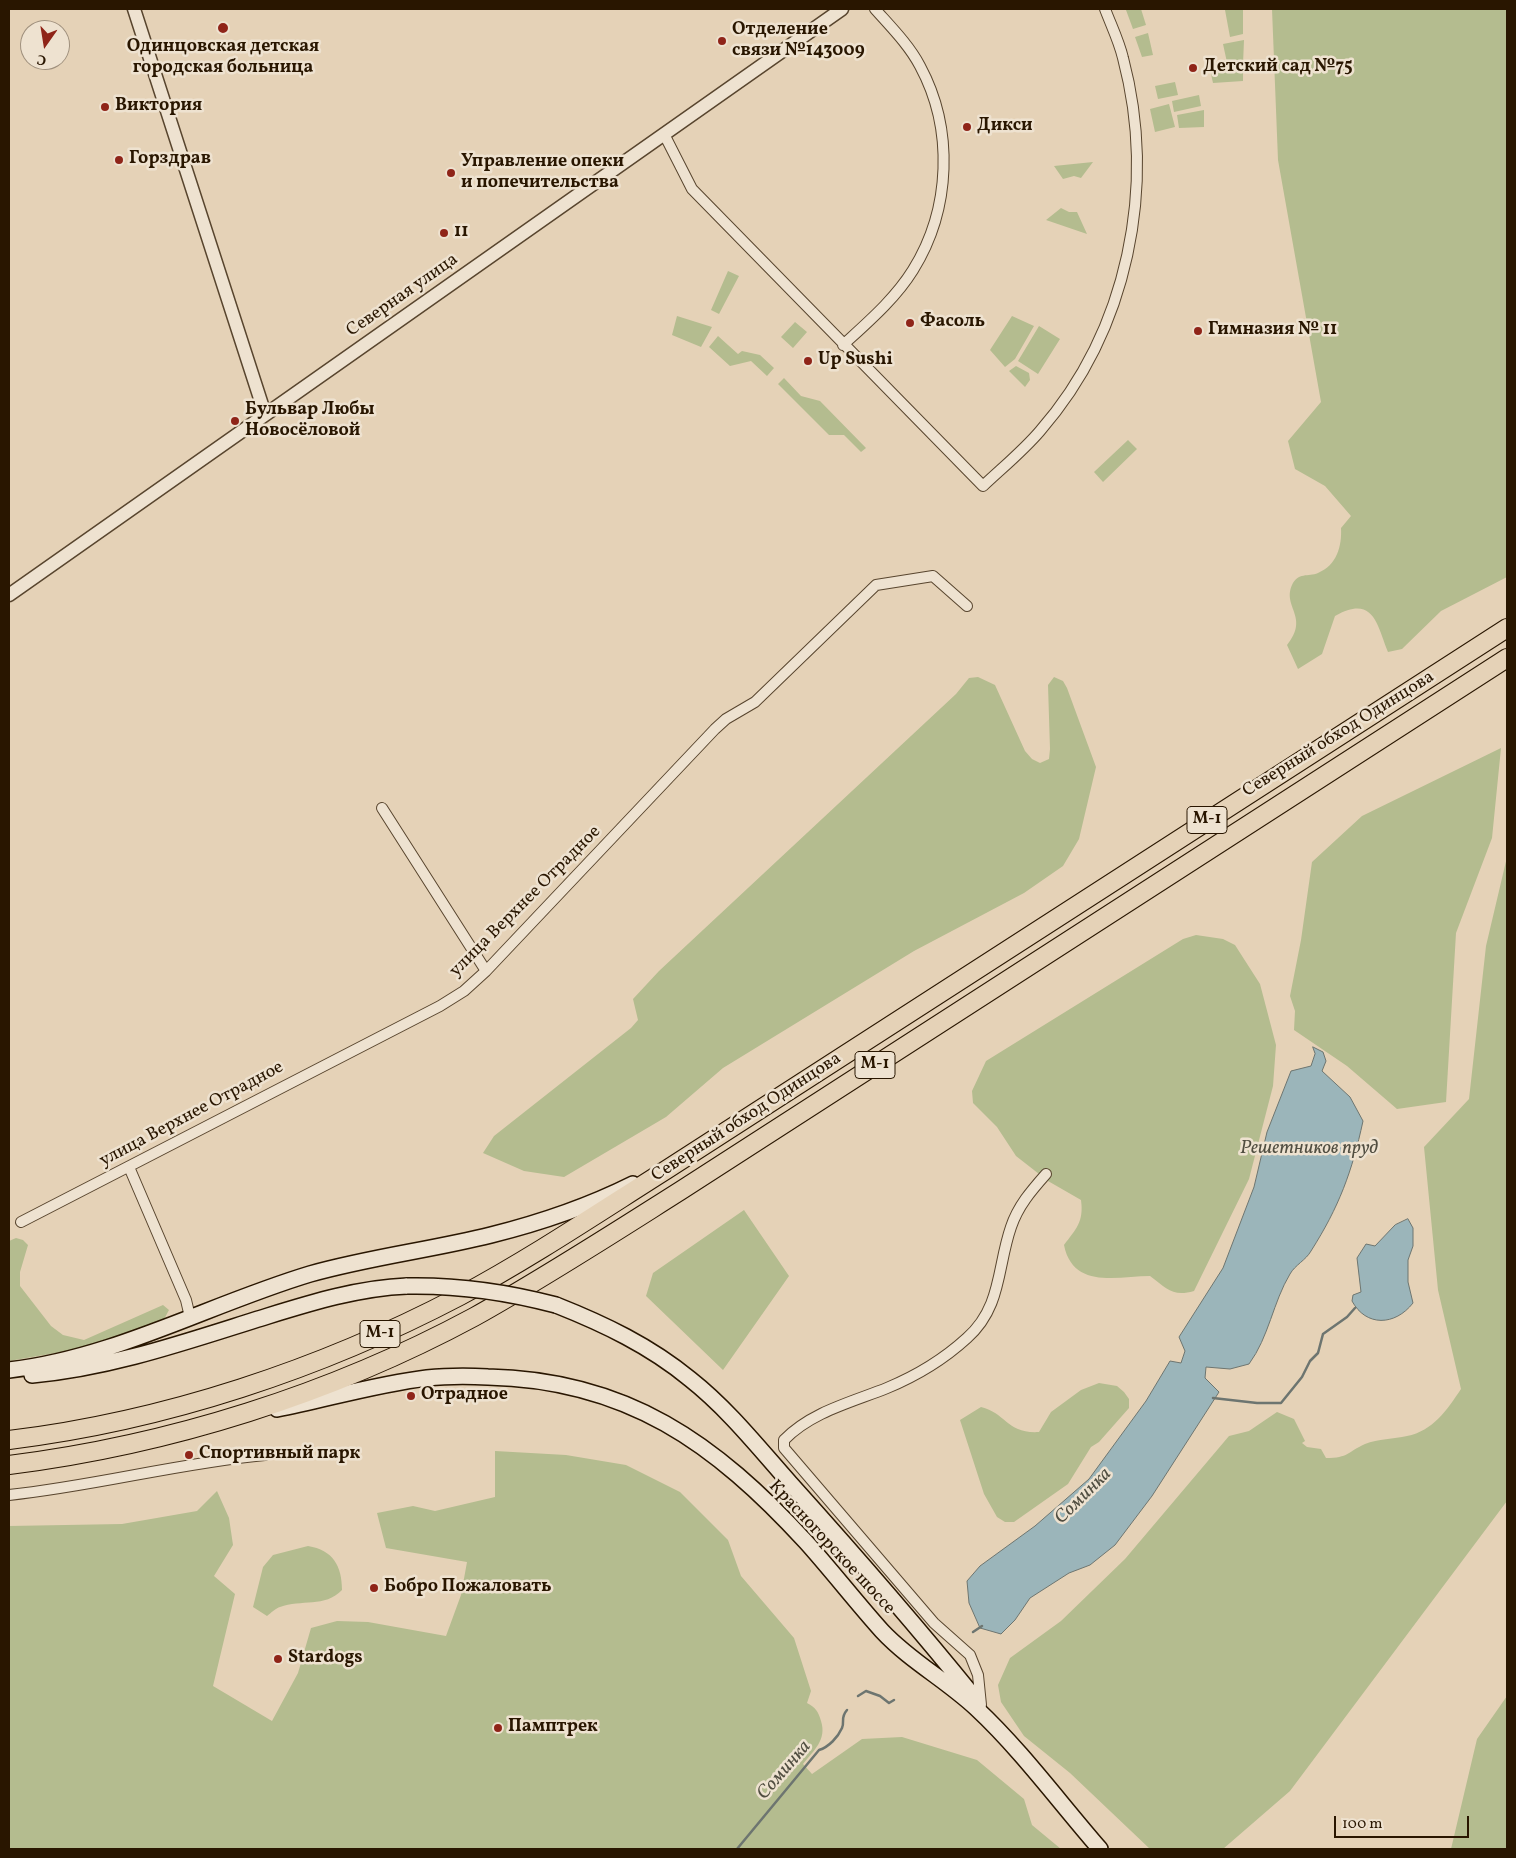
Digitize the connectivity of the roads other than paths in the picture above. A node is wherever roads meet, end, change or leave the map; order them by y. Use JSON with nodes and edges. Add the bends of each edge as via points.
{"nodes":[{"id":1,"x":134,"y":9,"type":"edge"},
{"id":2,"x":842,"y":9,"type":"edge"},
{"id":3,"x":875,"y":9,"type":"edge"},
{"id":4,"x":1105,"y":9,"type":"edge"},
{"id":5,"x":664,"y":134,"type":"junction"},
{"id":6,"x":843,"y":345,"type":"junction"},
{"id":7,"x":265,"y":414,"type":"junction"},
{"id":8,"x":9,"y":595,"type":"edge"},
{"id":9,"x":967,"y":606,"type":"dead end"},
{"id":10,"x":1507,"y":628,"type":"edge"},
{"id":11,"x":1507,"y":658,"type":"edge"},
{"id":12,"x":382,"y":808,"type":"dead end"},
{"id":13,"x":486,"y":972,"type":"junction"},
{"id":14,"x":714,"y":1139,"type":"junction"},
{"id":15,"x":129,"y":1168,"type":"junction"},
{"id":16,"x":1046,"y":1174,"type":"dead end"},
{"id":17,"x":21,"y":1222,"type":"dead end"},
{"id":18,"x":190,"y":1318,"type":"junction"},
{"id":19,"x":9,"y":1370,"type":"edge"},
{"id":20,"x":9,"y":1377,"type":"edge"},
{"id":21,"x":216,"y":1421,"type":"junction"},
{"id":22,"x":9,"y":1440,"type":"edge"},
{"id":23,"x":265,"y":1455,"type":"dead end"},
{"id":24,"x":9,"y":1465,"type":"edge"},
{"id":25,"x":9,"y":1495,"type":"edge"},
{"id":26,"x":981,"y":1705,"type":"junction"},
{"id":27,"x":1010,"y":1741,"type":"junction"},
{"id":28,"x":1100,"y":1849,"type":"edge"}],
"edges":[{"from":1,"to":7,"type":"street"},
{"from":2,"to":5,"type":"street","name":"Северная улица"},
{"from":3,"to":6,"type":"street","via":[[920,65],[929,87],[942,140],[944,181],[930,236],[913,270],[890,300]]},
{"from":4,"to":6,"type":"street","via":[[1123,58],[1134,111],[1137,189],[1130,242],[1107,324],[1083,369],[1040,430],[983,486]]},
{"from":5,"to":6,"type":"street","via":[[692,188]]},
{"from":5,"to":7,"type":"street","name":"Северная улица"},
{"from":7,"to":8,"type":"street","name":"Северная улица"},
{"from":9,"to":13,"type":"street","name":"улица Верхнее Отрадное","via":[[933,576],[876,585],[755,702],[715,729]]},
{"from":10,"to":14,"type":"highway","name":"Северный обход Одинцова","number":"М-1"},
{"from":11,"to":21,"type":"highway","name":"Северный обход Одинцова","number":"М-1","via":[[515,1294],[436,1336],[364,1368]]},
{"from":12,"to":13,"type":"street"},
{"from":13,"to":15,"type":"street","name":"улица Верхнее Отрадное","via":[[440,1006],[272,1090]]},
{"from":14,"to":18,"type":"main road","via":[[621,1190],[540,1220],[491,1235],[312,1274]]},
{"from":14,"to":22,"type":"highway","name":"Северный обход Одинцова","number":"М-1","via":[[495,1276],[355,1346],[249,1385],[170,1408]]},
{"from":15,"to":17,"type":"street","name":"улица Верхнее Отрадное"},
{"from":15,"to":18,"type":"street","via":[[186,1300]]},
{"from":16,"to":26,"type":"street","via":[[1023,1199],[1010,1228],[1002,1273],[993,1300],[984,1320],[967,1338],[921,1372],[809,1420],[784,1440],[784,1448],[934,1623],[970,1655],[978,1675]]},
{"from":18,"to":19,"type":"main road","via":[[101,1349]]},
{"from":20,"to":26,"type":"main road","bridge":true,"via":[[104,1364],[318,1301],[407,1286],[475,1289],[556,1305],[627,1337],[670,1364],[710,1396],[833,1530]]},
{"from":21,"to":24,"type":"highway","name":"Северный обход Одинцова","number":"М-1","via":[[154,1438]]},
{"from":21,"to":27,"type":"main road","name":"Красногорское шоссе","via":[[426,1378],[474,1376],[530,1379],[574,1386],[631,1407],[686,1436],[731,1470],[782,1517],[892,1640],[956,1690]]},
{"from":23,"to":25,"type":"street"},
{"from":26,"to":27,"type":"main road"},
{"from":27,"to":28,"type":"main road","name":"Красногорское шоссе"}]}
